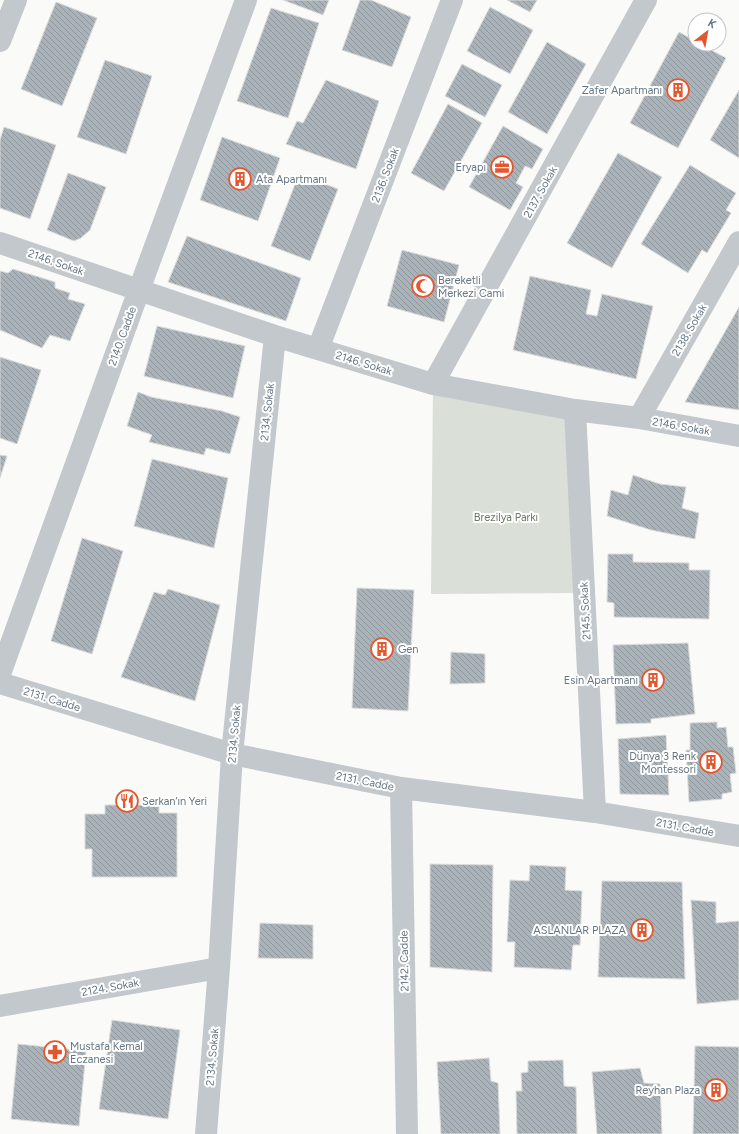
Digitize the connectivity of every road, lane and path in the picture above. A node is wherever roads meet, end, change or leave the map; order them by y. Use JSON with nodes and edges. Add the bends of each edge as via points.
{"nodes":[{"id":1,"x":16,"y":0,"type":"edge"},
{"id":2,"x":246,"y":0,"type":"edge"},
{"id":3,"x":452,"y":0,"type":"edge"},
{"id":4,"x":646,"y":0,"type":"edge"},
{"id":5,"x":0,"y":41,"type":"edge"},
{"id":6,"x":739,"y":242,"type":"edge"},
{"id":7,"x":0,"y":243,"type":"edge"},
{"id":8,"x":139,"y":290,"type":"junction"},
{"id":9,"x":275,"y":336,"type":"junction"},
{"id":10,"x":318,"y":349,"type":"junction"},
{"id":11,"x":433,"y":384,"type":"junction"},
{"id":12,"x":576,"y":410,"type":"junction"},
{"id":13,"x":639,"y":418,"type":"junction"},
{"id":14,"x":739,"y":436,"type":"edge"},
{"id":15,"x":0,"y":674,"type":"edge"},
{"id":16,"x":0,"y":683,"type":"edge"},
{"id":17,"x":232,"y":754,"type":"junction"},
{"id":18,"x":401,"y":788,"type":"junction"},
{"id":19,"x":595,"y":812,"type":"junction"},
{"id":20,"x":739,"y":836,"type":"edge"},
{"id":21,"x":220,"y":968,"type":"junction"},
{"id":22,"x":0,"y":1006,"type":"edge"},
{"id":23,"x":206,"y":1134,"type":"edge"},
{"id":24,"x":407,"y":1134,"type":"edge"}],
"edges":[{"from":1,"to":5,"type":"street"},
{"from":2,"to":8,"type":"street","name":"2140. Cadde"},
{"from":3,"to":10,"type":"street","name":"2136. Sokak"},
{"from":4,"to":11,"type":"street","name":"2137. Sokak"},
{"from":6,"to":13,"type":"street","name":"2138. Sokak"},
{"from":7,"to":8,"type":"street","name":"2146. Sokak"},
{"from":8,"to":9,"type":"street","name":"2146. Sokak"},
{"from":8,"to":15,"type":"street","name":"2140. Cadde"},
{"from":9,"to":10,"type":"street","name":"2146. Sokak"},
{"from":9,"to":17,"type":"street","name":"2134. Sokak"},
{"from":10,"to":11,"type":"street","name":"2146. Sokak"},
{"from":11,"to":12,"type":"street","name":"2146. Sokak"},
{"from":12,"to":13,"type":"street","name":"2146. Sokak"},
{"from":12,"to":19,"type":"street","name":"2145. Sokak"},
{"from":13,"to":14,"type":"street","name":"2146. Sokak"},
{"from":16,"to":17,"type":"street","name":"2131. Cadde"},
{"from":17,"to":18,"type":"street","name":"2131. Cadde"},
{"from":17,"to":21,"type":"street","name":"2134. Sokak"},
{"from":18,"to":19,"type":"street","name":"2131. Cadde"},
{"from":18,"to":24,"type":"street","name":"2142. Cadde"},
{"from":19,"to":20,"type":"street","name":"2131. Cadde"},
{"from":21,"to":22,"type":"street","name":"2124. Sokak"},
{"from":21,"to":23,"type":"street","name":"2134. Sokak"}]}
